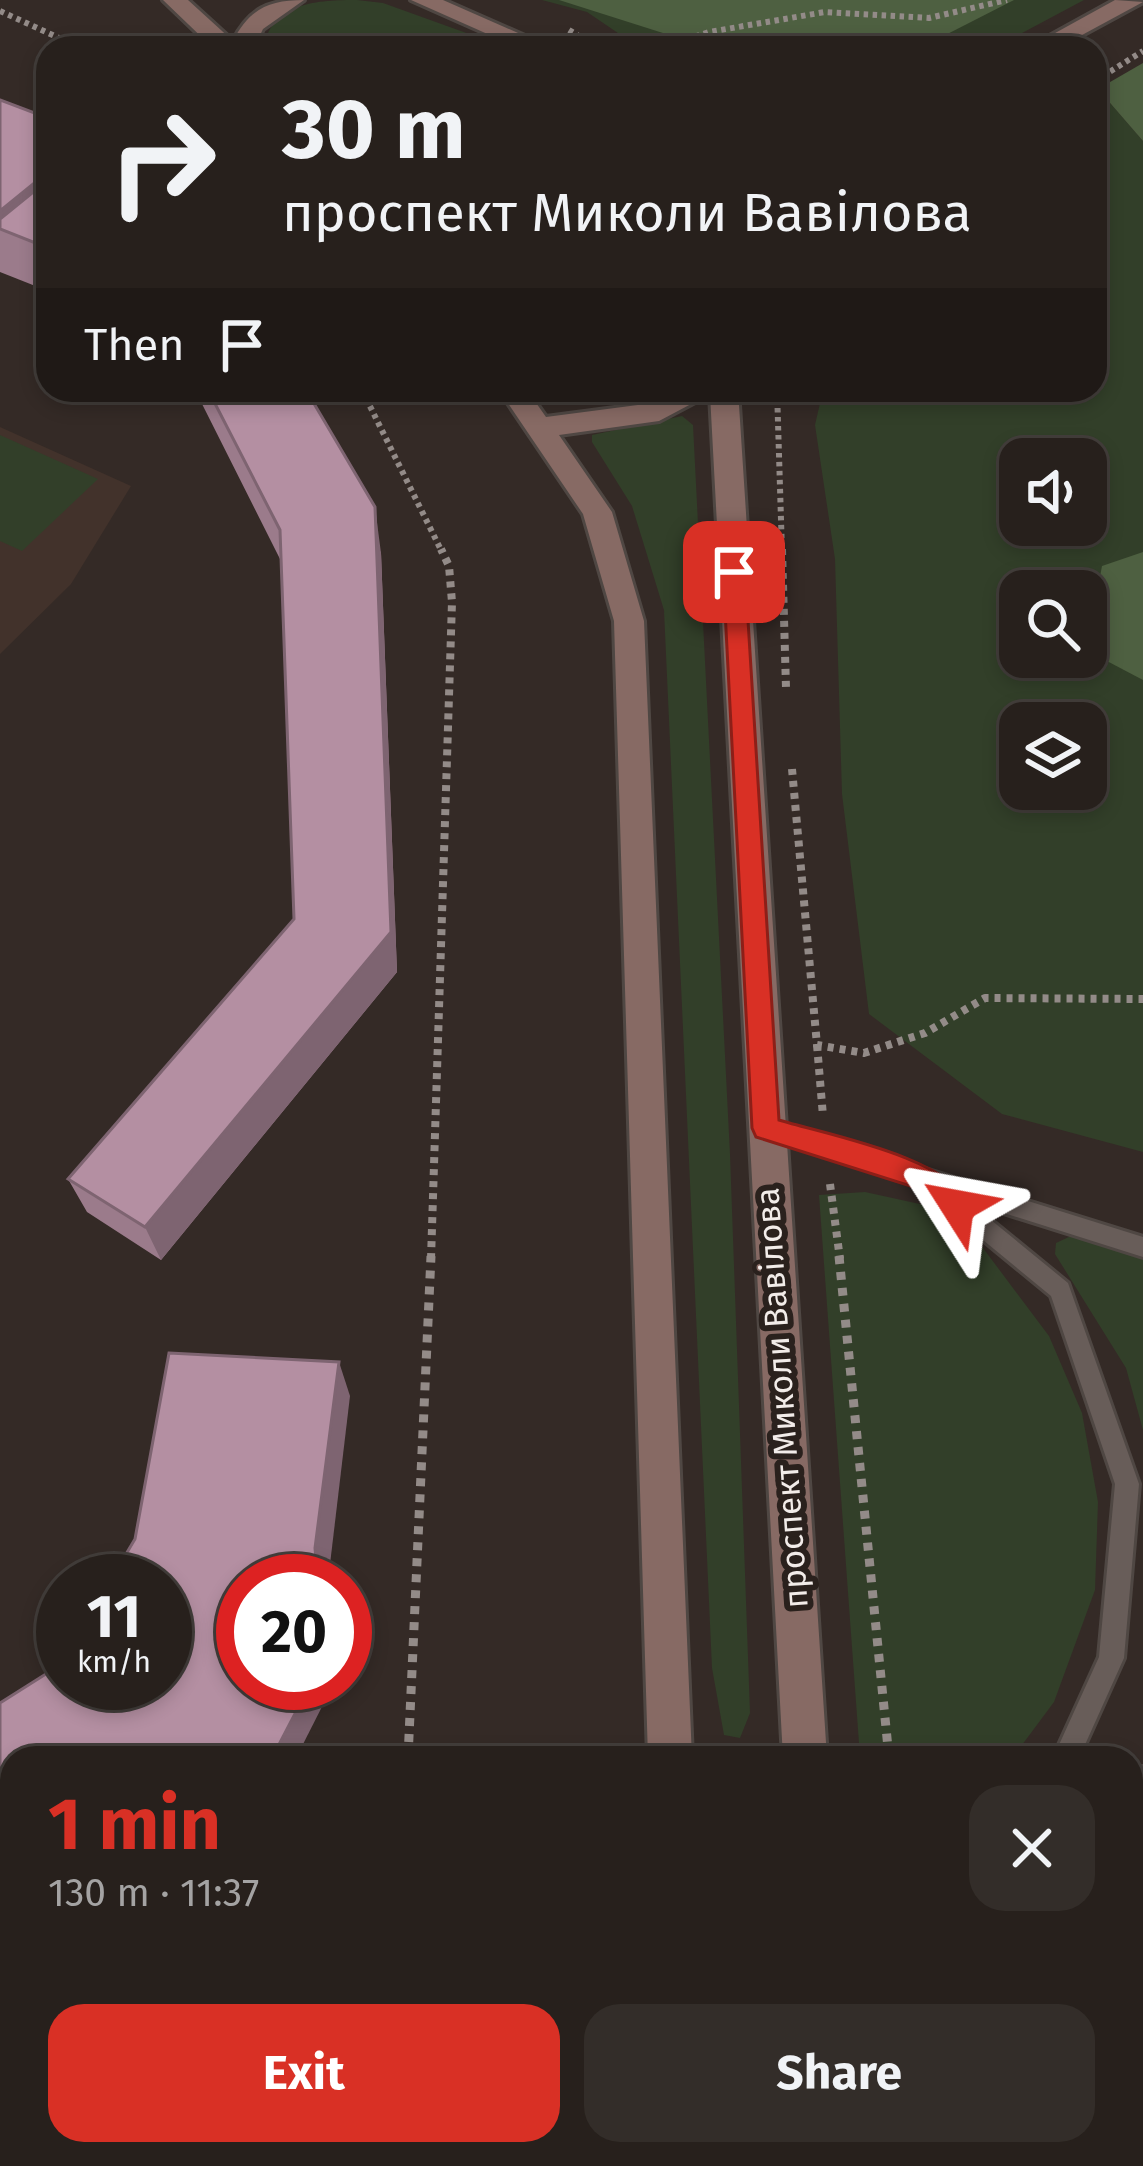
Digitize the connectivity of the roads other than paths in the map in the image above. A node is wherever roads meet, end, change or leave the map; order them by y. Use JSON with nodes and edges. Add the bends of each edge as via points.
{"nodes":[{"id":1,"x":175,"y":0,"type":"edge"},
{"id":2,"x":292,"y":0,"type":"edge"},
{"id":3,"x":423,"y":0,"type":"edge"},
{"id":4,"x":1133,"y":0,"type":"edge"},
{"id":5,"x":213,"y":36,"type":"edge"},
{"id":6,"x":246,"y":36,"type":"edge"},
{"id":7,"x":511,"y":36,"type":"edge"},
{"id":8,"x":1063,"y":36,"type":"edge"},
{"id":9,"x":521,"y":402,"type":"edge"},
{"id":10,"x":678,"y":402,"type":"edge"},
{"id":11,"x":725,"y":402,"type":"edge"},
{"id":12,"x":538,"y":428,"type":"junction"},
{"id":13,"x":766,"y":1128,"type":"junction"},
{"id":14,"x":922,"y":1178,"type":"junction"},
{"id":15,"x":1143,"y":1247,"type":"edge"},
{"id":16,"x":670,"y":1746,"type":"edge"},
{"id":17,"x":804,"y":1746,"type":"edge"},
{"id":18,"x":1071,"y":1746,"type":"edge"}],
"edges":[{"from":1,"to":5,"type":"main road"},
{"from":2,"to":6,"type":"main road","via":[[264,14]]},
{"from":3,"to":7,"type":"main road"},
{"from":4,"to":8,"type":"main road"},
{"from":9,"to":12,"type":"main road"},
{"from":10,"to":12,"type":"main road","via":[[659,412]]},
{"from":11,"to":13,"type":"main road","name":"проспект Миколи Вавілова"},
{"from":12,"to":16,"type":"main road","via":[[596,512],[629,621]]},
{"from":13,"to":14,"type":"lane"},
{"from":13,"to":17,"type":"main road","name":"проспект Миколи Вавілова"},
{"from":14,"to":15,"type":"lane"},
{"from":14,"to":18,"type":"lane","via":[[1060,1290],[1127,1484],[1111,1658]]}]}
